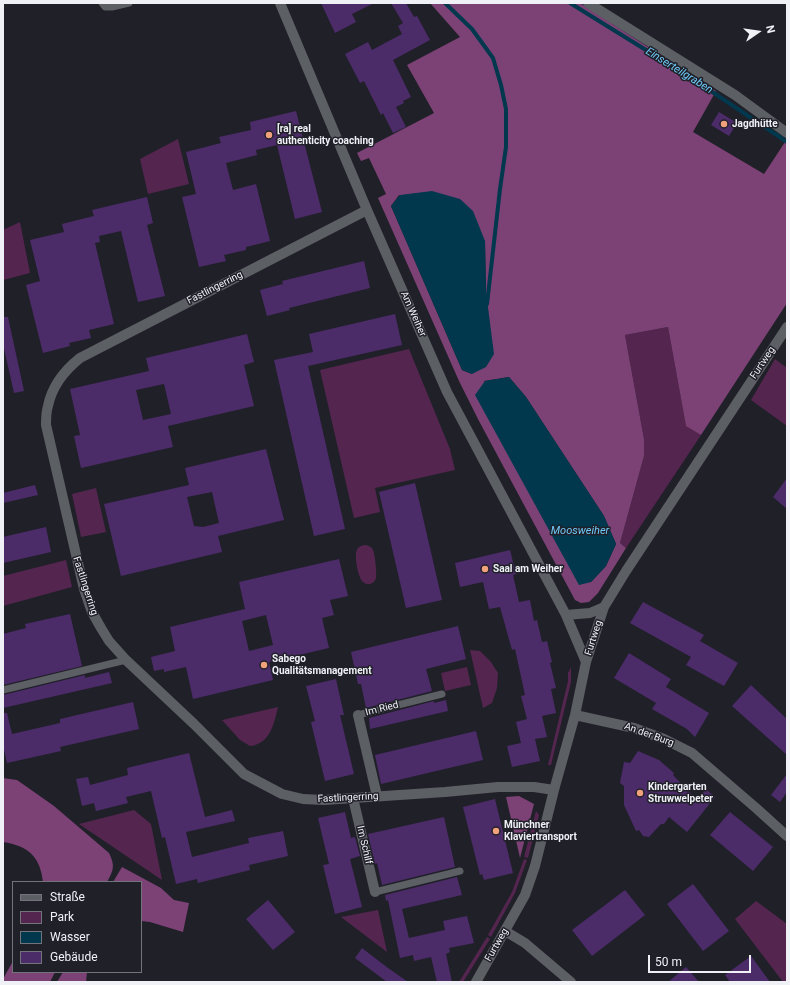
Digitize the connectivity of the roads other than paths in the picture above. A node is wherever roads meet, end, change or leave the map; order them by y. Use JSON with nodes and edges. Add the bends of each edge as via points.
{"nodes":[{"id":1,"x":102,"y":3,"type":"edge"},
{"id":2,"x":129,"y":3,"type":"edge"},
{"id":3,"x":280,"y":3,"type":"edge"},
{"id":4,"x":588,"y":3,"type":"edge"},
{"id":5,"x":787,"y":133,"type":"edge"},
{"id":6,"x":367,"y":210,"type":"junction"},
{"id":7,"x":787,"y":328,"type":"edge"},
{"id":8,"x":604,"y":607,"type":"junction"},
{"id":9,"x":566,"y":615,"type":"junction"},
{"id":10,"x":126,"y":660,"type":"junction"},
{"id":11,"x":586,"y":662,"type":"junction"},
{"id":12,"x":3,"y":690,"type":"edge"},
{"id":13,"x":442,"y":694,"type":"dead end"},
{"id":14,"x":358,"y":715,"type":"joint"},
{"id":15,"x":575,"y":715,"type":"junction"},
{"id":16,"x":554,"y":790,"type":"junction"},
{"id":17,"x":377,"y":796,"type":"junction"},
{"id":18,"x":354,"y":798,"type":"junction"},
{"id":19,"x":787,"y":836,"type":"edge"},
{"id":20,"x":460,"y":871,"type":"dead end"},
{"id":21,"x":375,"y":892,"type":"joint"},
{"id":22,"x":505,"y":931,"type":"junction"},
{"id":23,"x":476,"y":982,"type":"edge"},
{"id":24,"x":571,"y":982,"type":"edge"}],
"edges":[{"from":1,"to":2,"type":"lane","via":[[105,7],[112,7]]},
{"from":3,"to":6,"type":"street","name":"Am Weiher"},
{"from":4,"to":5,"type":"street","via":[[735,95]]},
{"from":6,"to":9,"type":"street","name":"Am Weiher","via":[[447,392]]},
{"from":6,"to":10,"type":"street","name":"Fastlingerring","via":[[80,358],[68,368],[55,387],[48,406],[46,425],[84,589],[98,623],[109,641]]},
{"from":7,"to":8,"type":"street","name":"Furtweg"},
{"from":8,"to":9,"type":"street","via":[[590,613]]},
{"from":8,"to":11,"type":"street","name":"Furtweg"},
{"from":9,"to":11,"type":"street","name":"Am Weiher"},
{"from":10,"to":12,"type":"lane"},
{"from":10,"to":18,"type":"street","name":"Fastlingerring","via":[[252,779],[282,794],[303,799]]},
{"from":11,"to":15,"type":"street","name":"Furtweg"},
{"from":13,"to":14,"type":"lane","name":"Im Ried"},
{"from":14,"to":17,"type":"street","name":"Im Ried"},
{"from":15,"to":16,"type":"street","name":"Furtweg"},
{"from":15,"to":19,"type":"street","name":"An der Burg","via":[[634,728],[692,753]]},
{"from":16,"to":17,"type":"street","name":"Fastlingerring","via":[[534,786],[498,787]]},
{"from":16,"to":22,"type":"street","name":"Furtweg","via":[[525,895]]},
{"from":17,"to":18,"type":"street","name":"Fastlingerring"},
{"from":18,"to":21,"type":"street","name":"Im Schilf"},
{"from":20,"to":21,"type":"lane"},
{"from":22,"to":23,"type":"street","name":"Furtweg"},
{"from":22,"to":24,"type":"street","via":[[525,943]]}]}
